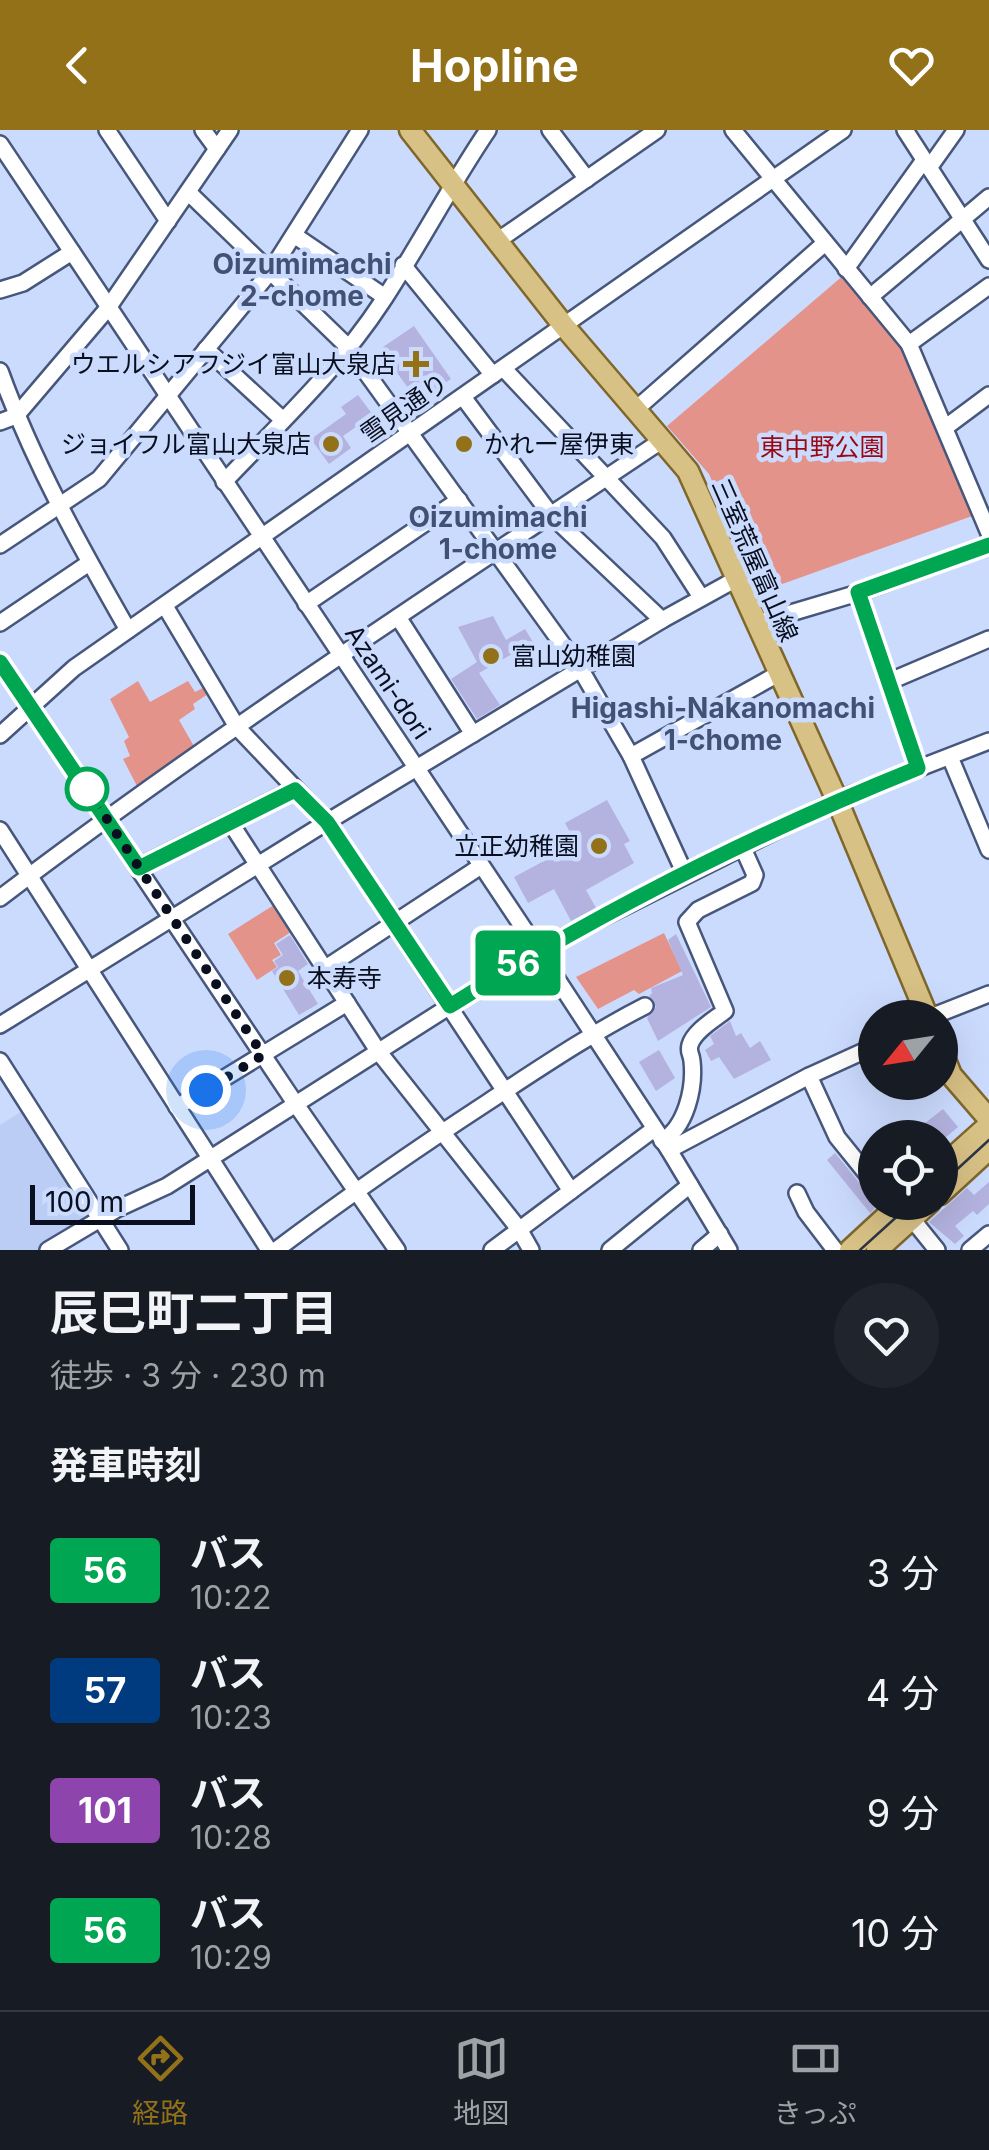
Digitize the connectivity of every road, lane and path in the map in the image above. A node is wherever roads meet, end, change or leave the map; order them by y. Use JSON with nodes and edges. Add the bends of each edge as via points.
{"nodes":[{"id":1,"x":107,"y":130,"type":"edge"},
{"id":2,"x":204,"y":130,"type":"edge"},
{"id":3,"x":230,"y":130,"type":"edge"},
{"id":4,"x":338,"y":130,"type":"edge"},
{"id":5,"x":360,"y":130,"type":"edge"},
{"id":6,"x":410,"y":130,"type":"edge"},
{"id":7,"x":488,"y":130,"type":"edge"},
{"id":8,"x":550,"y":130,"type":"edge"},
{"id":9,"x":657,"y":130,"type":"edge"},
{"id":10,"x":732,"y":130,"type":"edge"},
{"id":11,"x":843,"y":130,"type":"edge"},
{"id":12,"x":905,"y":130,"type":"edge"},
{"id":13,"x":956,"y":130,"type":"edge"},
{"id":14,"x":0,"y":144,"type":"edge"},
{"id":15,"x":350,"y":146,"type":"junction"},
{"id":16,"x":217,"y":149,"type":"junction"},
{"id":17,"x":926,"y":164,"type":"junction"},
{"id":18,"x":14,"y":166,"type":"junction"},
{"id":19,"x":0,"y":176,"type":"edge"},
{"id":20,"x":587,"y":178,"type":"junction"},
{"id":21,"x":773,"y":180,"type":"junction"},
{"id":22,"x":451,"y":184,"type":"junction"},
{"id":23,"x":188,"y":192,"type":"junction"},
{"id":24,"x":989,"y":197,"type":"edge"},
{"id":25,"x":962,"y":220,"type":"junction"},
{"id":26,"x":168,"y":221,"type":"junction"},
{"id":27,"x":294,"y":235,"type":"junction"},
{"id":28,"x":496,"y":242,"type":"junction"},
{"id":29,"x":825,"y":243,"type":"junction"},
{"id":30,"x":72,"y":252,"type":"junction"},
{"id":31,"x":989,"y":260,"type":"edge"},
{"id":32,"x":403,"y":264,"type":"junction"},
{"id":33,"x":846,"y":268,"type":"junction"},
{"id":34,"x":270,"y":272,"type":"junction"},
{"id":35,"x":989,"y":286,"type":"edge"},
{"id":36,"x":0,"y":290,"type":"edge"},
{"id":37,"x":385,"y":297,"type":"junction"},
{"id":38,"x":870,"y":297,"type":"junction"},
{"id":39,"x":108,"y":308,"type":"junction"},
{"id":40,"x":564,"y":326,"type":"junction"},
{"id":41,"x":909,"y":344,"type":"junction"},
{"id":42,"x":347,"y":346,"type":"junction"},
{"id":43,"x":206,"y":349,"type":"junction"},
{"id":44,"x":0,"y":371,"type":"edge"},
{"id":45,"x":498,"y":372,"type":"junction"},
{"id":46,"x":989,"y":395,"type":"edge"},
{"id":47,"x":166,"y":396,"type":"junction"},
{"id":48,"x":463,"y":397,"type":"junction"},
{"id":49,"x":635,"y":410,"type":"junction"},
{"id":50,"x":16,"y":416,"type":"junction"},
{"id":51,"x":283,"y":420,"type":"junction"},
{"id":52,"x":0,"y":422,"type":"edge"},
{"id":53,"x":946,"y":427,"type":"junction"},
{"id":54,"x":410,"y":434,"type":"junction"},
{"id":55,"x":662,"y":441,"type":"junction"},
{"id":56,"x":606,"y":478,"type":"junction"},
{"id":57,"x":224,"y":482,"type":"junction"},
{"id":58,"x":458,"y":500,"type":"junction"},
{"id":59,"x":59,"y":505,"type":"junction"},
{"id":60,"x":551,"y":515,"type":"junction"},
{"id":61,"x":989,"y":533,"type":"edge"},
{"id":62,"x":261,"y":538,"type":"junction"},
{"id":63,"x":0,"y":545,"type":"edge"},
{"id":64,"x":989,"y":545,"type":"edge"},
{"id":65,"x":496,"y":552,"type":"junction"},
{"id":66,"x":89,"y":562,"type":"junction"},
{"id":67,"x":738,"y":578,"type":"junction"},
{"id":68,"x":858,"y":592,"type":"junction"},
{"id":69,"x":701,"y":597,"type":"junction"},
{"id":70,"x":306,"y":604,"type":"junction"},
{"id":71,"x":165,"y":606,"type":"junction"},
{"id":72,"x":398,"y":616,"type":"junction"},
{"id":73,"x":662,"y":620,"type":"junction"},
{"id":74,"x":0,"y":622,"type":"edge"},
{"id":75,"x":757,"y":623,"type":"junction"},
{"id":76,"x":128,"y":630,"type":"junction"},
{"id":77,"x":989,"y":639,"type":"edge"},
{"id":78,"x":339,"y":656,"type":"junction"},
{"id":79,"x":0,"y":662,"type":"edge"},
{"id":80,"x":581,"y":670,"type":"junction"},
{"id":81,"x":778,"y":674,"type":"junction"},
{"id":82,"x":888,"y":682,"type":"junction"},
{"id":83,"x":32,"y":707,"type":"junction"},
{"id":84,"x":237,"y":727,"type":"junction"},
{"id":85,"x":474,"y":734,"type":"junction"},
{"id":86,"x":0,"y":735,"type":"edge"},
{"id":87,"x":989,"y":741,"type":"edge"},
{"id":88,"x":631,"y":756,"type":"junction"},
{"id":89,"x":950,"y":757,"type":"junction"},
{"id":90,"x":416,"y":768,"type":"junction"},
{"id":91,"x":918,"y":768,"type":"junction"},
{"id":92,"x":295,"y":790,"type":"junction"},
{"id":93,"x":837,"y":800,"type":"junction"},
{"id":94,"x":107,"y":818,"type":"junction"},
{"id":95,"x":230,"y":822,"type":"junction"},
{"id":96,"x":327,"y":822,"type":"junction"},
{"id":97,"x":0,"y":830,"type":"edge"},
{"id":98,"x":742,"y":846,"type":"junction"},
{"id":99,"x":989,"y":850,"type":"edge"},
{"id":100,"x":257,"y":866,"type":"junction"},
{"id":101,"x":482,"y":866,"type":"junction"},
{"id":102,"x":139,"y":868,"type":"junction"},
{"id":103,"x":686,"y":874,"type":"junction"},
{"id":104,"x":29,"y":876,"type":"junction"},
{"id":105,"x":0,"y":898,"type":"edge"},
{"id":106,"x":173,"y":919,"type":"junction"},
{"id":107,"x":394,"y":924,"type":"junction"},
{"id":108,"x":538,"y":950,"type":"junction"},
{"id":109,"x":324,"y":968,"type":"junction"},
{"id":110,"x":90,"y":970,"type":"junction"},
{"id":111,"x":989,"y":994,"type":"edge"},
{"id":112,"x":920,"y":1000,"type":"edge"},
{"id":113,"x":347,"y":1003,"type":"junction"},
{"id":114,"x":450,"y":1006,"type":"junction"},
{"id":115,"x":644,"y":1006,"type":"dead end"},
{"id":116,"x":958,"y":1006,"type":"edge"},
{"id":117,"x":0,"y":1026,"type":"edge"},
{"id":118,"x":592,"y":1033,"type":"junction"},
{"id":119,"x":378,"y":1051,"type":"junction"},
{"id":120,"x":858,"y":1054,"type":"edge"},
{"id":121,"x":263,"y":1055,"type":"junction"},
{"id":122,"x":0,"y":1061,"type":"edge"},
{"id":123,"x":810,"y":1076,"type":"junction"},
{"id":124,"x":958,"y":1084,"type":"edge"},
{"id":125,"x":505,"y":1091,"type":"junction"},
{"id":126,"x":295,"y":1104,"type":"junction"},
{"id":127,"x":177,"y":1107,"type":"junction"},
{"id":128,"x":989,"y":1122,"type":"edge"},
{"id":129,"x":442,"y":1132,"type":"junction"},
{"id":130,"x":662,"y":1140,"type":"junction"},
{"id":131,"x":989,"y":1149,"type":"edge"},
{"id":132,"x":958,"y":1152,"type":"edge"},
{"id":133,"x":211,"y":1160,"type":"junction"},
{"id":134,"x":858,"y":1163,"type":"edge"},
{"id":135,"x":958,"y":1177,"type":"edge"},
{"id":136,"x":690,"y":1185,"type":"junction"},
{"id":137,"x":355,"y":1190,"type":"junction"},
{"id":138,"x":571,"y":1191,"type":"junction"},
{"id":139,"x":798,"y":1193,"type":"dead end"},
{"id":140,"x":101,"y":1218,"type":"junction"},
{"id":141,"x":886,"y":1220,"type":"edge"},
{"id":142,"x":893,"y":1220,"type":"edge"},
{"id":143,"x":910,"y":1220,"type":"edge"},
{"id":144,"x":520,"y":1230,"type":"junction"},
{"id":145,"x":720,"y":1234,"type":"junction"},
{"id":146,"x":989,"y":1234,"type":"edge"},
{"id":147,"x":48,"y":1250,"type":"edge"},
{"id":148,"x":120,"y":1250,"type":"edge"},
{"id":149,"x":272,"y":1250,"type":"edge"},
{"id":150,"x":397,"y":1250,"type":"edge"},
{"id":151,"x":492,"y":1250,"type":"edge"},
{"id":152,"x":532,"y":1250,"type":"edge"},
{"id":153,"x":610,"y":1250,"type":"edge"},
{"id":154,"x":701,"y":1250,"type":"edge"},
{"id":155,"x":730,"y":1250,"type":"edge"},
{"id":156,"x":835,"y":1250,"type":"edge"},
{"id":157,"x":850,"y":1250,"type":"edge"},
{"id":158,"x":877,"y":1250,"type":"edge"},
{"id":159,"x":936,"y":1250,"type":"edge"},
{"id":160,"x":970,"y":1250,"type":"edge"}],
"edges":[{"from":1,"to":26,"type":"street"},
{"from":2,"to":16,"type":"street"},
{"from":3,"to":16,"type":"street"},
{"from":4,"to":15,"type":"street"},
{"from":5,"to":15,"type":"street"},
{"from":6,"to":22,"type":"main road","name":"三室荒屋富山線"},
{"from":7,"to":22,"type":"street"},
{"from":8,"to":20,"type":"street"},
{"from":9,"to":20,"type":"street"},
{"from":10,"to":21,"type":"street"},
{"from":11,"to":21,"type":"street","name":"雪見通り","via":[[815,140]]},
{"from":12,"to":17,"type":"street"},
{"from":13,"to":17,"type":"street"},
{"from":14,"to":18,"type":"street","name":"Azami-dori"},
{"from":15,"to":27,"type":"street"},
{"from":16,"to":23,"type":"street"},
{"from":17,"to":25,"type":"street"},
{"from":17,"to":33,"type":"street"},
{"from":18,"to":19,"type":"street"},
{"from":18,"to":30,"type":"street","name":"Azami-dori"},
{"from":20,"to":28,"type":"street"},
{"from":21,"to":29,"type":"street"},
{"from":21,"to":40,"type":"street","name":"雪見通り"},
{"from":22,"to":28,"type":"main road","name":"三室荒屋富山線"},
{"from":22,"to":32,"type":"street"},
{"from":23,"to":26,"type":"street"},
{"from":23,"to":34,"type":"street"},
{"from":24,"to":25,"type":"street"},
{"from":25,"to":31,"type":"street"},
{"from":25,"to":38,"type":"street"},
{"from":26,"to":39,"type":"street"},
{"from":27,"to":34,"type":"street"},
{"from":27,"to":37,"type":"street"},
{"from":28,"to":40,"type":"main road","name":"三室荒屋富山線"},
{"from":29,"to":33,"type":"street"},
{"from":29,"to":49,"type":"street"},
{"from":30,"to":36,"type":"street"},
{"from":30,"to":39,"type":"street","name":"Azami-dori"},
{"from":32,"to":37,"type":"street"},
{"from":32,"to":45,"type":"street"},
{"from":33,"to":38,"type":"street"},
{"from":34,"to":42,"type":"street"},
{"from":34,"to":43,"type":"street"},
{"from":35,"to":41,"type":"street"},
{"from":37,"to":42,"type":"street"},
{"from":38,"to":41,"type":"street"},
{"from":39,"to":47,"type":"street","name":"Azami-dori"},
{"from":39,"to":50,"type":"street"},
{"from":40,"to":45,"type":"street","name":"雪見通り"},
{"from":40,"to":49,"type":"main road","name":"三室荒屋富山線"},
{"from":41,"to":53,"type":"street"},
{"from":42,"to":51,"type":"street"},
{"from":42,"to":54,"type":"street"},
{"from":43,"to":47,"type":"street"},
{"from":43,"to":51,"type":"street"},
{"from":44,"to":50,"type":"street"},
{"from":45,"to":48,"type":"street","name":"雪見通り"},
{"from":45,"to":56,"type":"street"},
{"from":46,"to":53,"type":"street"},
{"from":47,"to":57,"type":"street","name":"Azami-dori"},
{"from":47,"to":59,"type":"street","via":[[99,479]]},
{"from":48,"to":54,"type":"street","name":"雪見通り"},
{"from":48,"to":60,"type":"street"},
{"from":49,"to":55,"type":"main road","name":"三室荒屋富山線"},
{"from":50,"to":52,"type":"street"},
{"from":50,"to":59,"type":"street"},
{"from":51,"to":57,"type":"street"},
{"from":53,"to":61,"type":"street"},
{"from":54,"to":58,"type":"street"},
{"from":54,"to":62,"type":"street","name":"雪見通り"},
{"from":55,"to":56,"type":"street"},
{"from":55,"to":67,"type":"main road","name":"三室荒屋富山線","via":[[699,490]]},
{"from":56,"to":60,"type":"street"},
{"from":56,"to":69,"type":"street","via":[[663,538]]},
{"from":57,"to":62,"type":"street","name":"Azami-dori"},
{"from":58,"to":65,"type":"street"},
{"from":58,"to":70,"type":"street"},
{"from":59,"to":63,"type":"street"},
{"from":59,"to":66,"type":"street"},
{"from":60,"to":65,"type":"street"},
{"from":60,"to":73,"type":"street"},
{"from":62,"to":70,"type":"street","name":"Azami-dori"},
{"from":62,"to":71,"type":"street","name":"雪見通り"},
{"from":64,"to":68,"type":"street"},
{"from":65,"to":72,"type":"street"},
{"from":65,"to":80,"type":"street"},
{"from":66,"to":74,"type":"street"},
{"from":66,"to":76,"type":"street"},
{"from":67,"to":69,"type":"street"},
{"from":67,"to":75,"type":"main road","name":"三室荒屋富山線"},
{"from":68,"to":75,"type":"street"},
{"from":68,"to":82,"type":"street"},
{"from":69,"to":73,"type":"street"},
{"from":70,"to":78,"type":"street","name":"Azami-dori"},
{"from":71,"to":76,"type":"street","name":"雪見通り"},
{"from":71,"to":84,"type":"street"},
{"from":72,"to":78,"type":"street"},
{"from":72,"to":85,"type":"street"},
{"from":73,"to":80,"type":"street"},
{"from":75,"to":81,"type":"main road","name":"三室荒屋富山線"},
{"from":76,"to":83,"type":"street","name":"雪見通り"},
{"from":77,"to":82,"type":"street"},
{"from":78,"to":84,"type":"street"},
{"from":78,"to":90,"type":"street","name":"Azami-dori"},
{"from":79,"to":83,"type":"street"},
{"from":80,"to":85,"type":"street"},
{"from":80,"to":88,"type":"street"},
{"from":81,"to":88,"type":"street"},
{"from":81,"to":93,"type":"main road","name":"三室荒屋富山線"},
{"from":82,"to":91,"type":"street"},
{"from":83,"to":86,"type":"street","name":"雪見通り"},
{"from":83,"to":94,"type":"street"},
{"from":84,"to":92,"type":"street"},
{"from":84,"to":94,"type":"street"},
{"from":85,"to":90,"type":"street"},
{"from":87,"to":89,"type":"street"},
{"from":88,"to":103,"type":"street"},
{"from":89,"to":91,"type":"street"},
{"from":89,"to":99,"type":"street"},
{"from":90,"to":96,"type":"street"},
{"from":90,"to":101,"type":"street","name":"Azami-dori"},
{"from":91,"to":93,"type":"street"},
{"from":92,"to":95,"type":"street"},
{"from":92,"to":96,"type":"street"},
{"from":93,"to":98,"type":"street"},
{"from":93,"to":112,"type":"main road","name":"三室荒屋富山線"},
{"from":94,"to":102,"type":"street"},
{"from":94,"to":104,"type":"street"},
{"from":95,"to":100,"type":"street"},
{"from":95,"to":102,"type":"street"},
{"from":96,"to":100,"type":"street"},
{"from":96,"to":107,"type":"street"},
{"from":97,"to":104,"type":"street"},
{"from":98,"to":103,"type":"street"},
{"from":98,"to":130,"type":"street","via":[[756,875],[752,883],[687,922],[725,1010],[692,1038],[685,1118]]},
{"from":100,"to":106,"type":"street"},
{"from":100,"to":109,"type":"street"},
{"from":101,"to":107,"type":"street"},
{"from":101,"to":108,"type":"street","name":"Azami-dori"},
{"from":102,"to":106,"type":"street"},
{"from":103,"to":108,"type":"street"},
{"from":104,"to":105,"type":"street"},
{"from":104,"to":110,"type":"street"},
{"from":106,"to":110,"type":"street"},
{"from":106,"to":121,"type":"street"},
{"from":107,"to":109,"type":"street"},
{"from":107,"to":114,"type":"street"},
{"from":108,"to":114,"type":"street"},
{"from":108,"to":118,"type":"street","name":"Azami-dori"},
{"from":109,"to":113,"type":"street"},
{"from":110,"to":117,"type":"street"},
{"from":110,"to":127,"type":"street"},
{"from":111,"to":116,"type":"street"},
{"from":113,"to":119,"type":"street"},
{"from":113,"to":121,"type":"street"},
{"from":114,"to":119,"type":"street"},
{"from":114,"to":125,"type":"street"},
{"from":115,"to":118,"type":"street"},
{"from":118,"to":125,"type":"street"},
{"from":118,"to":130,"type":"street","name":"Azami-dori"},
{"from":119,"to":126,"type":"street"},
{"from":119,"to":129,"type":"street"},
{"from":120,"to":123,"type":"street"},
{"from":121,"to":126,"type":"street"},
{"from":121,"to":127,"type":"street"},
{"from":122,"to":140,"type":"street"},
{"from":123,"to":130,"type":"street"},
{"from":123,"to":134,"type":"street","via":[[837,1137]]},
{"from":124,"to":128,"type":"main road"},
{"from":125,"to":129,"type":"street"},
{"from":125,"to":138,"type":"street"},
{"from":126,"to":133,"type":"street"},
{"from":126,"to":137,"type":"street"},
{"from":127,"to":133,"type":"street"},
{"from":128,"to":132,"type":"main road"},
{"from":129,"to":137,"type":"street"},
{"from":129,"to":144,"type":"street"},
{"from":130,"to":136,"type":"street","name":"Azami-dori"},
{"from":130,"to":138,"type":"street"},
{"from":131,"to":135,"type":"main road"},
{"from":133,"to":140,"type":"street"},
{"from":133,"to":149,"type":"street"},
{"from":136,"to":145,"type":"street","name":"Azami-dori"},
{"from":136,"to":153,"type":"street"},
{"from":137,"to":149,"type":"street"},
{"from":137,"to":150,"type":"street"},
{"from":138,"to":144,"type":"street"},
{"from":139,"to":156,"type":"street"},
{"from":140,"to":147,"type":"street"},
{"from":140,"to":148,"type":"street"},
{"from":141,"to":157,"type":"main road"},
{"from":142,"to":158,"type":"main road"},
{"from":143,"to":159,"type":"street"},
{"from":144,"to":151,"type":"street"},
{"from":144,"to":152,"type":"street"},
{"from":145,"to":154,"type":"street"},
{"from":145,"to":155,"type":"street","name":"Azami-dori"},
{"from":146,"to":160,"type":"street"}]}
